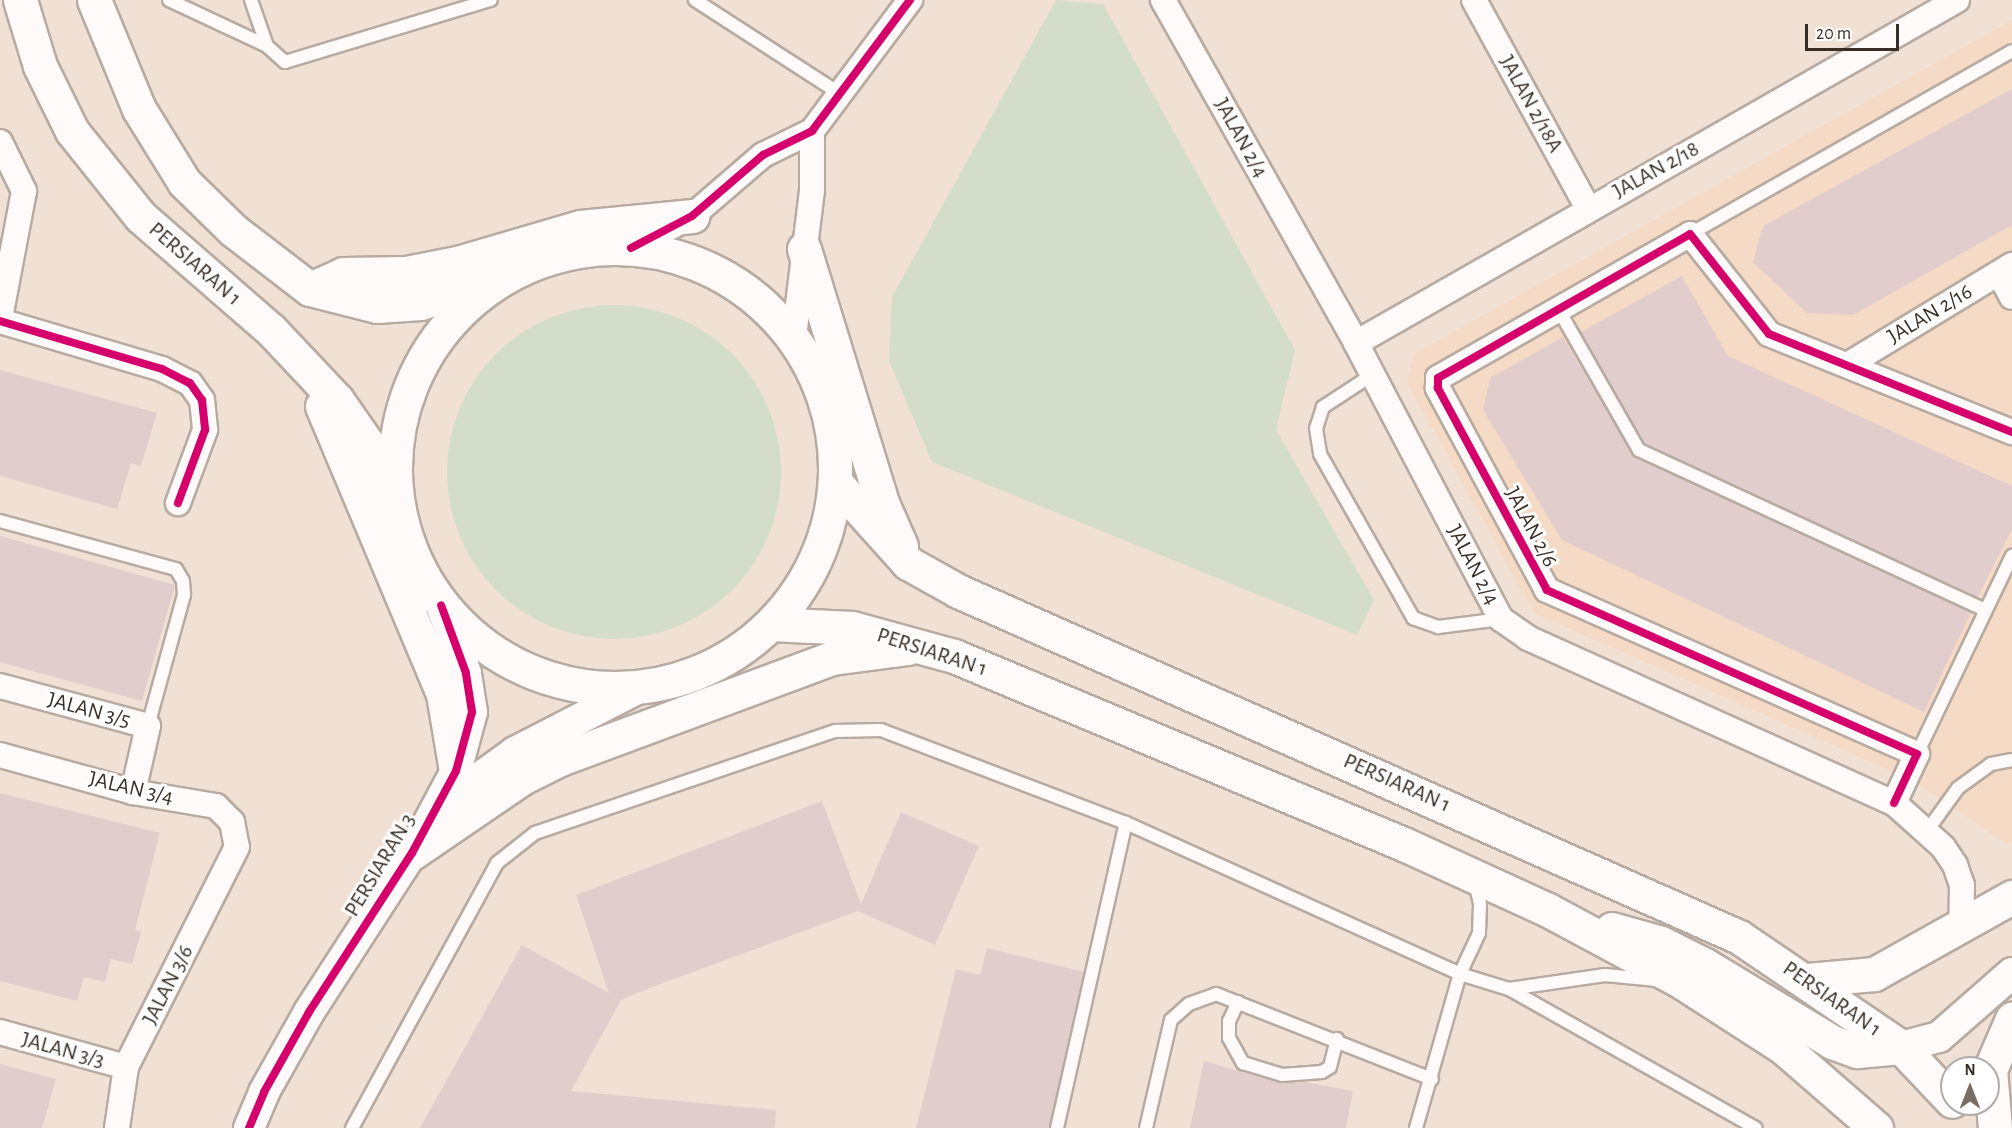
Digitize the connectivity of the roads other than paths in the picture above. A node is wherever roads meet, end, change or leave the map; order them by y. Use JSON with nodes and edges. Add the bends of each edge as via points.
{"nodes":[{"id":1,"x":20,"y":0,"type":"edge"},
{"id":2,"x":94,"y":0,"type":"edge"},
{"id":3,"x":170,"y":0,"type":"edge"},
{"id":4,"x":251,"y":0,"type":"edge"},
{"id":5,"x":491,"y":0,"type":"edge"},
{"id":6,"x":695,"y":0,"type":"edge"},
{"id":7,"x":910,"y":0,"type":"edge"},
{"id":8,"x":1163,"y":0,"type":"edge"},
{"id":9,"x":1474,"y":0,"type":"edge"},
{"id":10,"x":1957,"y":0,"type":"edge"},
{"id":11,"x":271,"y":51,"type":"junction"},
{"id":12,"x":2012,"y":51,"type":"edge"},
{"id":13,"x":839,"y":93,"type":"junction"},
{"id":14,"x":812,"y":131,"type":"junction"},
{"id":15,"x":0,"y":142,"type":"edge"},
{"id":16,"x":1588,"y":208,"type":"junction"},
{"id":17,"x":692,"y":216,"type":"junction"},
{"id":18,"x":1690,"y":234,"type":"junction"},
{"id":19,"x":631,"y":248,"type":"junction"},
{"id":20,"x":804,"y":249,"type":"junction"},
{"id":21,"x":2005,"y":269,"type":"edge"},
{"id":22,"x":516,"y":271,"type":"junction"},
{"id":23,"x":310,"y":289,"type":"junction"},
{"id":24,"x":2012,"y":297,"type":"edge"},
{"id":25,"x":1557,"y":306,"type":"junction"},
{"id":26,"x":0,"y":320,"type":"edge"},
{"id":27,"x":794,"y":338,"type":"junction"},
{"id":28,"x":1356,"y":343,"type":"junction"},
{"id":29,"x":298,"y":357,"type":"junction"},
{"id":30,"x":1849,"y":364,"type":"junction"},
{"id":31,"x":1372,"y":375,"type":"junction"},
{"id":32,"x":2012,"y":432,"type":"edge"},
{"id":33,"x":836,"y":483,"type":"junction"},
{"id":34,"x":178,"y":503,"type":"dead end"},
{"id":35,"x":397,"y":511,"type":"junction"},
{"id":36,"x":0,"y":521,"type":"edge"},
{"id":37,"x":2012,"y":556,"type":"edge"},
{"id":38,"x":908,"y":563,"type":"junction"},
{"id":39,"x":441,"y":605,"type":"junction"},
{"id":40,"x":1986,"y":610,"type":"junction"},
{"id":41,"x":1501,"y":619,"type":"junction"},
{"id":42,"x":772,"y":624,"type":"junction"},
{"id":43,"x":925,"y":646,"type":"junction"},
{"id":44,"x":0,"y":686,"type":"edge"},
{"id":45,"x":641,"y":687,"type":"junction"},
{"id":46,"x":148,"y":726,"type":"junction"},
{"id":47,"x":1917,"y":754,"type":"junction"},
{"id":48,"x":0,"y":755,"type":"edge"},
{"id":49,"x":2012,"y":760,"type":"edge"},
{"id":50,"x":456,"y":771,"type":"junction"},
{"id":51,"x":133,"y":792,"type":"junction"},
{"id":52,"x":1894,"y":803,"type":"junction"},
{"id":53,"x":434,"y":810,"type":"junction"},
{"id":54,"x":1126,"y":823,"type":"junction"},
{"id":55,"x":1927,"y":831,"type":"junction"},
{"id":56,"x":237,"y":847,"type":"joint"},
{"id":57,"x":412,"y":853,"type":"junction"},
{"id":58,"x":1474,"y":878,"type":"junction"},
{"id":59,"x":2012,"y":897,"type":"edge"},
{"id":60,"x":1548,"y":910,"type":"junction"},
{"id":61,"x":1961,"y":924,"type":"junction"},
{"id":62,"x":1460,"y":974,"type":"junction"},
{"id":63,"x":2012,"y":974,"type":"edge"},
{"id":64,"x":1807,"y":980,"type":"junction"},
{"id":65,"x":1682,"y":982,"type":"junction"},
{"id":66,"x":1509,"y":989,"type":"junction"},
{"id":67,"x":1238,"y":1002,"type":"junction"},
{"id":68,"x":2012,"y":1019,"type":"edge"},
{"id":69,"x":0,"y":1032,"type":"edge"},
{"id":70,"x":1336,"y":1039,"type":"junction"},
{"id":71,"x":1900,"y":1047,"type":"junction"},
{"id":72,"x":126,"y":1067,"type":"junction"},
{"id":73,"x":1432,"y":1079,"type":"junction"},
{"id":74,"x":1940,"y":1089,"type":"edge"},
{"id":75,"x":1964,"y":1116,"type":"edge"},
{"id":76,"x":117,"y":1128,"type":"edge"},
{"id":77,"x":249,"y":1128,"type":"edge"},
{"id":78,"x":352,"y":1128,"type":"edge"},
{"id":79,"x":1057,"y":1128,"type":"edge"},
{"id":80,"x":1146,"y":1128,"type":"edge"},
{"id":81,"x":1416,"y":1128,"type":"edge"},
{"id":82,"x":1756,"y":1128,"type":"edge"},
{"id":83,"x":1876,"y":1128,"type":"edge"},
{"id":84,"x":1974,"y":1128,"type":"edge"},
{"id":85,"x":1995,"y":1128,"type":"edge"}],
"edges":[{"from":1,"to":29,"type":"main road","name":"PERSIARAN 1","via":[[40,66],[72,131],[141,217]]},
{"from":2,"to":23,"type":"main road","via":[[139,109],[184,182],[233,230]]},
{"from":3,"to":11,"type":"lane"},
{"from":4,"to":11,"type":"lane"},
{"from":5,"to":11,"type":"lane","via":[[285,62]]},
{"from":6,"to":13,"type":"lane"},
{"from":7,"to":13,"type":"street"},
{"from":8,"to":28,"type":"street","name":"JALAN 2/4"},
{"from":9,"to":16,"type":"street","name":"JALAN 2/18A"},
{"from":10,"to":16,"type":"street","name":"JALAN 2/18"},
{"from":12,"to":18,"type":"lane"},
{"from":13,"to":14,"type":"street"},
{"from":14,"to":17,"type":"street","via":[[763,155]]},
{"from":14,"to":20,"type":"street","via":[[812,190]]},
{"from":15,"to":26,"type":"street","via":[[24,191]]},
{"from":16,"to":28,"type":"street","name":"JALAN 2/18"},
{"from":17,"to":19,"type":"street"},
{"from":17,"to":23,"type":"main road","via":[[580,227],[457,263],[406,273],[343,274]]},
{"from":18,"to":25,"type":"street","name":"JALAN 2/6"},
{"from":18,"to":30,"type":"street","via":[[1769,334]]},
{"from":19,"to":22,"type":"main road","via":[[563,255]]},
{"from":19,"to":27,"type":"main road","via":[[693,262],[749,292]]},
{"from":20,"to":27,"type":"street"},
{"from":20,"to":38,"type":"main road","via":[[882,503]]},
{"from":21,"to":24,"type":"street"},
{"from":21,"to":30,"type":"street","name":"JALAN 2/16"},
{"from":22,"to":23,"type":"main road","via":[[410,304],[377,306]]},
{"from":22,"to":35,"type":"main road","via":[[468,303],[430,346],[405,398],[394,454]]},
{"from":25,"to":40,"type":"lane","via":[[1639,450]]},
{"from":25,"to":47,"type":"street","name":"JALAN 2/6","via":[[1438,378],[1438,388],[1537,579],[1547,590]]},
{"from":26,"to":34,"type":"street","via":[[162,369],[190,383],[202,400],[205,430]]},
{"from":27,"to":33,"type":"main road","via":[[819,382],[834,432]]},
{"from":28,"to":31,"type":"street","name":"JALAN 2/4"},
{"from":29,"to":35,"type":"main road","name":"PERSIARAN 1","via":[[337,400],[367,443]]},
{"from":29,"to":50,"type":"main road","via":[[335,432],[443,694]]},
{"from":30,"to":32,"type":"street"},
{"from":31,"to":41,"type":"street","name":"JALAN 2/4"},
{"from":31,"to":41,"type":"lane","via":[[1323,407],[1316,428],[1320,454],[1413,618],[1438,627]]},
{"from":33,"to":38,"type":"main road","name":"PERSIARAN 1"},
{"from":33,"to":42,"type":"main road","via":[[821,549],[787,608]]},
{"from":35,"to":39,"type":"main road","via":[[414,561]]},
{"from":36,"to":46,"type":"lane","via":[[176,569],[183,581],[184,596]]},
{"from":37,"to":40,"type":"lane"},
{"from":38,"to":64,"type":"main road","name":"PERSIARAN 1","via":[[958,591],[1739,937]]},
{"from":39,"to":45,"type":"main road","via":[[482,644],[531,672],[585,686]]},
{"from":39,"to":50,"type":"street","name":"PERSIARAN 3","via":[[466,673],[472,712]]},
{"from":40,"to":47,"type":"lane"},
{"from":41,"to":52,"type":"street","name":"JALAN 2/4","via":[[1528,638]]},
{"from":42,"to":43,"type":"main road","name":"PERSIARAN 1","via":[[852,628]]},
{"from":42,"to":45,"type":"main road","via":[[733,654],[689,675]]},
{"from":43,"to":57,"type":"main road","via":[[832,658],[560,759],[522,778]]},
{"from":43,"to":58,"type":"main road","name":"PERSIARAN 1"},
{"from":44,"to":46,"type":"street","name":"JALAN 3/5"},
{"from":45,"to":53,"type":"street","name":"PERSIARAN 3","via":[[515,752]]},
{"from":46,"to":51,"type":"street","name":"JALAN 3/5"},
{"from":47,"to":52,"type":"street"},
{"from":48,"to":51,"type":"street","name":"JALAN 3/4"},
{"from":49,"to":55,"type":"lane","via":[[1991,764],[1958,788]]},
{"from":50,"to":53,"type":"street","name":"PERSIARAN 3"},
{"from":51,"to":56,"type":"street","name":"JALAN 3/4","via":[[216,806],[232,822]]},
{"from":52,"to":55,"type":"street","name":"JALAN 2/4"},
{"from":53,"to":57,"type":"street","name":"PERSIARAN 3"},
{"from":54,"to":62,"type":"lane"},
{"from":54,"to":78,"type":"lane","via":[[882,730],[835,731],[535,833],[497,863]]},
{"from":54,"to":79,"type":"lane"},
{"from":55,"to":61,"type":"street","name":"JALAN 2/4","via":[[1955,865],[1962,885]]},
{"from":56,"to":72,"type":"street","name":"JALAN 3/6"},
{"from":57,"to":77,"type":"street","name":"PERSIARAN 3","via":[[309,1012],[264,1092]]},
{"from":58,"to":60,"type":"main road","name":"PERSIARAN 1"},
{"from":58,"to":62,"type":"lane","via":[[1480,904],[1479,933]]},
{"from":59,"to":61,"type":"main road"},
{"from":60,"to":65,"type":"main road","name":"PERSIARAN 1"},
{"from":60,"to":71,"type":"main road","via":[[1661,943],[1832,1042],[1857,1051]]},
{"from":61,"to":64,"type":"main road","via":[[1874,974]]},
{"from":62,"to":66,"type":"lane"},
{"from":62,"to":73,"type":"lane"},
{"from":63,"to":71,"type":"street","via":[[1939,1036]]},
{"from":64,"to":71,"type":"main road","name":"PERSIARAN 1"},
{"from":65,"to":66,"type":"lane","via":[[1605,975]]},
{"from":65,"to":83,"type":"main road","name":"PERSIARAN 1","via":[[1784,1048]]},
{"from":66,"to":82,"type":"lane"},
{"from":67,"to":70,"type":"lane"},
{"from":67,"to":70,"type":"lane","via":[[1229,1021],[1229,1038],[1243,1063],[1282,1075],[1322,1072],[1330,1066]]},
{"from":67,"to":80,"type":"lane","via":[[1216,994],[1189,1004],[1171,1020]]},
{"from":68,"to":85,"type":"main road","via":[[1990,1070]]},
{"from":69,"to":72,"type":"street","name":"JALAN 3/3"},
{"from":70,"to":73,"type":"lane"},
{"from":71,"to":74,"type":"main road","name":"PERSIARAN 1"},
{"from":72,"to":76,"type":"street","name":"JALAN 3/6"},
{"from":73,"to":81,"type":"lane"},
{"from":75,"to":84,"type":"main road","name":"PERSIARAN 1"}]}
